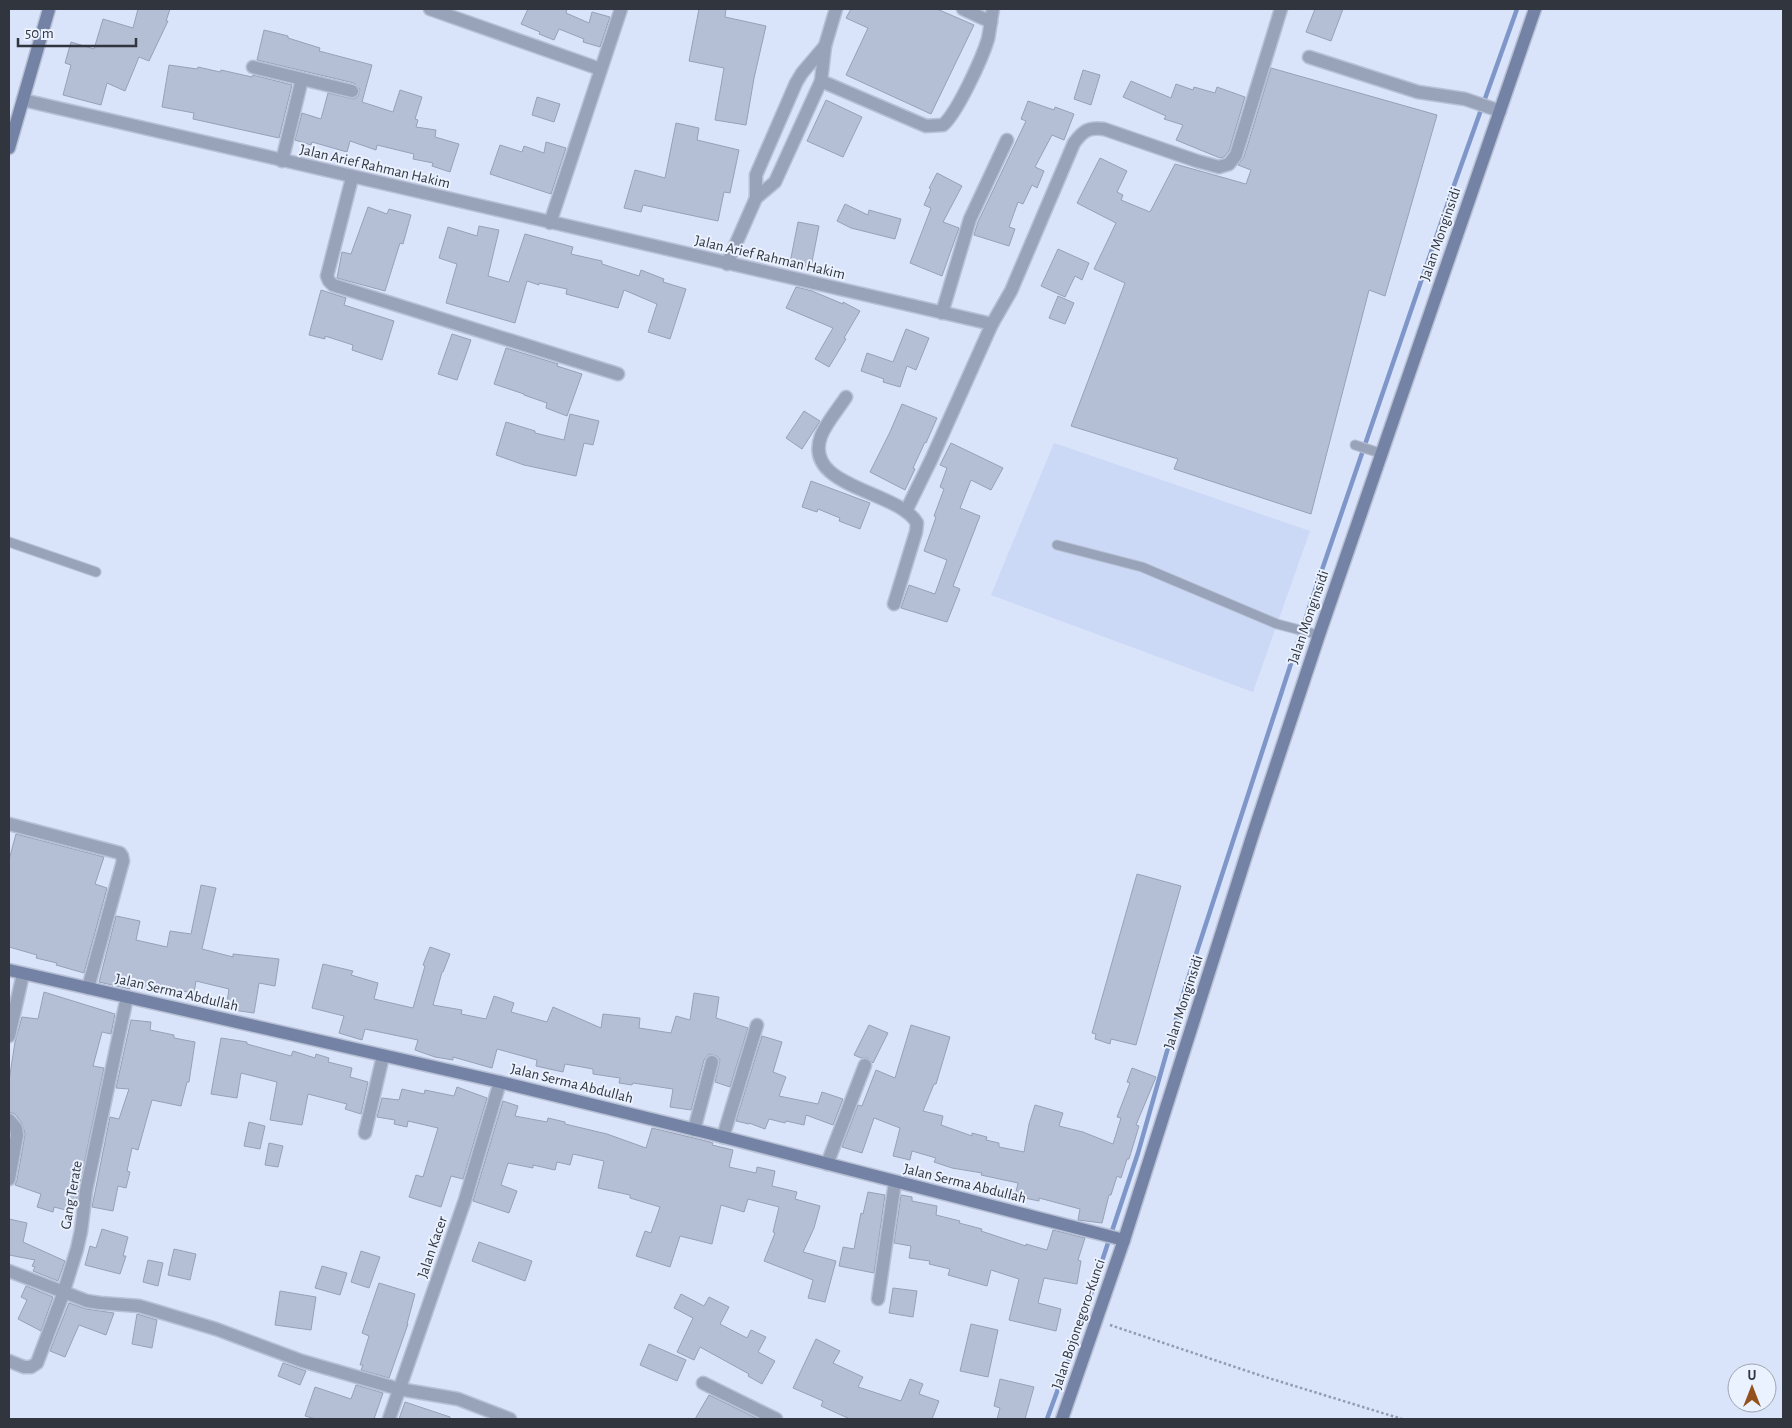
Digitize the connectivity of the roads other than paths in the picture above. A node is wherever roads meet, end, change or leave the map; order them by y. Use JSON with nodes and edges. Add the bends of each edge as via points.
{"nodes":[{"id":1,"x":49,"y":9,"type":"edge"},
{"id":2,"x":430,"y":9,"type":"edge"},
{"id":3,"x":621,"y":9,"type":"edge"},
{"id":4,"x":836,"y":9,"type":"edge"},
{"id":5,"x":963,"y":9,"type":"edge"},
{"id":6,"x":993,"y":9,"type":"edge"},
{"id":7,"x":1281,"y":9,"type":"edge"},
{"id":8,"x":1535,"y":9,"type":"edge"},
{"id":9,"x":991,"y":22,"type":"junction"},
{"id":10,"x":825,"y":46,"type":"junction"},
{"id":11,"x":1309,"y":56,"type":"dead end"},
{"id":12,"x":253,"y":67,"type":"dead end"},
{"id":13,"x":600,"y":69,"type":"junction"},
{"id":14,"x":302,"y":79,"type":"junction"},
{"id":15,"x":796,"y":83,"type":"junction"},
{"id":16,"x":819,"y":86,"type":"junction"},
{"id":17,"x":352,"y":91,"type":"dead end"},
{"id":18,"x":23,"y":100,"type":"junction"},
{"id":19,"x":1496,"y":110,"type":"junction"},
{"id":20,"x":1007,"y":140,"type":"dead end"},
{"id":21,"x":9,"y":148,"type":"edge"},
{"id":22,"x":282,"y":161,"type":"junction"},
{"id":23,"x":352,"y":178,"type":"junction"},
{"id":24,"x":756,"y":198,"type":"junction"},
{"id":25,"x":550,"y":223,"type":"junction"},
{"id":26,"x":727,"y":264,"type":"junction"},
{"id":27,"x":942,"y":313,"type":"junction"},
{"id":28,"x":992,"y":324,"type":"junction"},
{"id":29,"x":618,"y":374,"type":"dead end"},
{"id":30,"x":846,"y":397,"type":"dead end"},
{"id":31,"x":1355,"y":445,"type":"dead end"},
{"id":32,"x":1377,"y":452,"type":"junction"},
{"id":33,"x":906,"y":511,"type":"junction"},
{"id":34,"x":9,"y":542,"type":"edge"},
{"id":35,"x":1057,"y":546,"type":"dead end"},
{"id":36,"x":96,"y":572,"type":"dead end"},
{"id":37,"x":894,"y":604,"type":"dead end"},
{"id":38,"x":1315,"y":634,"type":"junction"},
{"id":39,"x":9,"y":824,"type":"edge"},
{"id":40,"x":9,"y":970,"type":"edge"},
{"id":41,"x":23,"y":974,"type":"junction"},
{"id":42,"x":88,"y":988,"type":"junction"},
{"id":43,"x":127,"y":998,"type":"junction"},
{"id":44,"x":758,"y":1025,"type":"dead end"},
{"id":45,"x":9,"y":1036,"type":"edge"},
{"id":46,"x":383,"y":1056,"type":"junction"},
{"id":47,"x":712,"y":1062,"type":"dead end"},
{"id":48,"x":865,"y":1065,"type":"dead end"},
{"id":49,"x":500,"y":1082,"type":"junction"},
{"id":50,"x":9,"y":1120,"type":"edge"},
{"id":51,"x":694,"y":1130,"type":"junction"},
{"id":52,"x":366,"y":1133,"type":"dead end"},
{"id":53,"x":723,"y":1137,"type":"junction"},
{"id":54,"x":827,"y":1164,"type":"junction"},
{"id":55,"x":9,"y":1179,"type":"edge"},
{"id":56,"x":895,"y":1182,"type":"junction"},
{"id":57,"x":1120,"y":1239,"type":"junction"},
{"id":58,"x":9,"y":1271,"type":"edge"},
{"id":59,"x":64,"y":1291,"type":"junction"},
{"id":60,"x":878,"y":1299,"type":"dead end"},
{"id":61,"x":9,"y":1361,"type":"edge"},
{"id":62,"x":703,"y":1383,"type":"dead end"},
{"id":63,"x":399,"y":1389,"type":"junction"},
{"id":64,"x":389,"y":1419,"type":"edge"},
{"id":65,"x":510,"y":1419,"type":"edge"},
{"id":66,"x":776,"y":1419,"type":"edge"},
{"id":67,"x":1062,"y":1419,"type":"edge"}],
"edges":[{"from":1,"to":18,"type":"main road"},
{"from":2,"to":13,"type":"street"},
{"from":3,"to":13,"type":"street"},
{"from":4,"to":10,"type":"street"},
{"from":5,"to":9,"type":"street"},
{"from":6,"to":9,"type":"street"},
{"from":7,"to":28,"type":"street","via":[[1236,155],[1229,164],[1219,167],[1196,161],[1104,129],[1084,130],[1074,143],[1011,291]]},
{"from":8,"to":19,"type":"main road","name":"Jalan Monginsidi"},
{"from":9,"to":16,"type":"street","via":[[980,60],[954,112],[943,125],[926,126]]},
{"from":10,"to":15,"type":"street"},
{"from":10,"to":16,"type":"street"},
{"from":11,"to":19,"type":"street","via":[[1418,92],[1473,102]]},
{"from":12,"to":14,"type":"street"},
{"from":13,"to":25,"type":"street"},
{"from":14,"to":17,"type":"street"},
{"from":14,"to":22,"type":"street"},
{"from":15,"to":16,"type":"street"},
{"from":15,"to":24,"type":"street","via":[[756,175]]},
{"from":16,"to":24,"type":"street","via":[[775,182]]},
{"from":18,"to":21,"type":"main road"},
{"from":18,"to":22,"type":"street","name":"Jalan Arief Rahman Hakim"},
{"from":19,"to":32,"type":"main road","name":"Jalan Monginsidi"},
{"from":20,"to":27,"type":"street","via":[[970,219]]},
{"from":22,"to":23,"type":"street","name":"Jalan Arief Rahman Hakim"},
{"from":23,"to":25,"type":"street","name":"Jalan Arief Rahman Hakim"},
{"from":23,"to":29,"type":"street","via":[[327,276],[333,285]]},
{"from":24,"to":26,"type":"street"},
{"from":25,"to":26,"type":"street","name":"Jalan Arief Rahman Hakim"},
{"from":26,"to":27,"type":"street","name":"Jalan Arief Rahman Hakim"},
{"from":27,"to":28,"type":"street","name":"Jalan Arief Rahman Hakim"},
{"from":28,"to":33,"type":"street"},
{"from":30,"to":33,"type":"street","via":[[821,436],[821,462],[842,480]]},
{"from":31,"to":32,"type":"lane"},
{"from":32,"to":38,"type":"main road","name":"Jalan Monginsidi"},
{"from":33,"to":37,"type":"street","via":[[917,524],[916,532]]},
{"from":34,"to":36,"type":"lane"},
{"from":35,"to":38,"type":"lane","via":[[1142,568],[1277,624]]},
{"from":38,"to":57,"type":"main road","name":"Jalan Monginsidi"},
{"from":39,"to":42,"type":"street","via":[[122,856]]},
{"from":40,"to":41,"type":"main road","name":"Jalan Serma Abdullah"},
{"from":41,"to":42,"type":"main road","name":"Jalan Serma Abdullah"},
{"from":41,"to":45,"type":"street"},
{"from":42,"to":43,"type":"main road","name":"Jalan Serma Abdullah"},
{"from":43,"to":46,"type":"main road","name":"Jalan Serma Abdullah"},
{"from":43,"to":59,"type":"street","name":"Gang Terate","via":[[86,1191],[81,1231]]},
{"from":44,"to":53,"type":"street"},
{"from":46,"to":49,"type":"main road","name":"Jalan Serma Abdullah"},
{"from":46,"to":52,"type":"street"},
{"from":47,"to":51,"type":"street"},
{"from":48,"to":54,"type":"street"},
{"from":49,"to":51,"type":"main road","name":"Jalan Serma Abdullah"},
{"from":49,"to":63,"type":"street","name":"Jalan Kacer","via":[[448,1253]]},
{"from":50,"to":55,"type":"street","via":[[16,1128]]},
{"from":51,"to":53,"type":"main road","name":"Jalan Serma Abdullah"},
{"from":53,"to":54,"type":"main road","name":"Jalan Serma Abdullah"},
{"from":54,"to":56,"type":"main road","name":"Jalan Serma Abdullah"},
{"from":56,"to":57,"type":"main road","name":"Jalan Serma Abdullah"},
{"from":56,"to":60,"type":"street"},
{"from":57,"to":67,"type":"main road","name":"Jalan Bojonegoro-Kunci","via":[[1097,1320]]},
{"from":58,"to":59,"type":"street"},
{"from":59,"to":61,"type":"street","name":"Gang Terate","via":[[37,1363],[31,1368]]},
{"from":59,"to":63,"type":"street","via":[[94,1302],[139,1306],[216,1329],[302,1361]]},
{"from":62,"to":66,"type":"street"},
{"from":63,"to":64,"type":"street","name":"Jalan Kacer"},
{"from":63,"to":65,"type":"street","via":[[458,1399]]}]}
